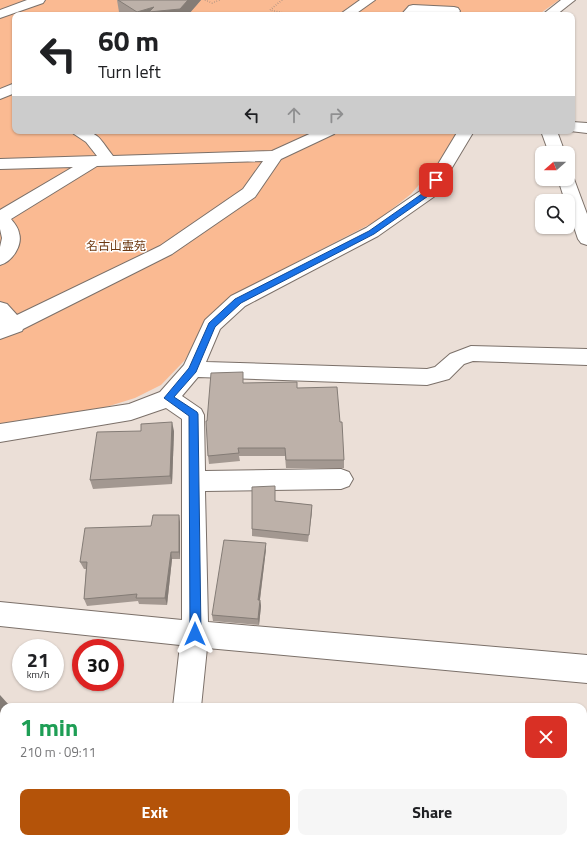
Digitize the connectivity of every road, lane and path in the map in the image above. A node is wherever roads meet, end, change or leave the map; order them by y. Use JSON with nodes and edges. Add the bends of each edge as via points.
{"nodes":[{"id":1,"x":39,"y":0,"type":"edge"},
{"id":2,"x":205,"y":0,"type":"edge"},
{"id":3,"x":220,"y":0,"type":"edge"},
{"id":4,"x":282,"y":0,"type":"edge"},
{"id":5,"x":369,"y":0,"type":"edge"},
{"id":6,"x":569,"y":0,"type":"edge"},
{"id":7,"x":402,"y":1,"type":"edge"},
{"id":8,"x":23,"y":5,"type":"junction"},
{"id":9,"x":456,"y":10,"type":"edge"},
{"id":10,"x":33,"y":12,"type":"edge"},
{"id":11,"x":279,"y":12,"type":"edge"},
{"id":12,"x":350,"y":12,"type":"edge"},
{"id":13,"x":410,"y":12,"type":"edge"},
{"id":14,"x":552,"y":12,"type":"edge"},
{"id":15,"x":0,"y":14,"type":"edge"},
{"id":16,"x":12,"y":89,"type":"edge"},
{"id":17,"x":0,"y":95,"type":"edge"},
{"id":18,"x":575,"y":127,"type":"edge"},
{"id":19,"x":587,"y":128,"type":"edge"},
{"id":20,"x":84,"y":134,"type":"edge"},
{"id":21,"x":323,"y":134,"type":"edge"},
{"id":22,"x":464,"y":134,"type":"edge"},
{"id":23,"x":550,"y":134,"type":"edge"},
{"id":24,"x":554,"y":146,"type":"edge"},
{"id":25,"x":275,"y":156,"type":"junction"},
{"id":26,"x":92,"y":162,"type":"junction"},
{"id":27,"x":109,"y":162,"type":"junction"},
{"id":28,"x":0,"y":164,"type":"edge"},
{"id":29,"x":568,"y":186,"type":"edge"},
{"id":30,"x":0,"y":218,"type":"edge"},
{"id":31,"x":587,"y":239,"type":"edge"},
{"id":32,"x":0,"y":259,"type":"edge"},
{"id":33,"x":0,"y":308,"type":"edge"},
{"id":34,"x":8,"y":329,"type":"edge"},
{"id":35,"x":587,"y":357,"type":"edge"},
{"id":36,"x":193,"y":369,"type":"junction"},
{"id":37,"x":168,"y":398,"type":"junction"},
{"id":38,"x":0,"y":433,"type":"edge"},
{"id":39,"x":341,"y":479,"type":"dead end"},
{"id":40,"x":194,"y":481,"type":"junction"},
{"id":41,"x":0,"y":614,"type":"edge"},
{"id":42,"x":195,"y":634,"type":"junction"},
{"id":43,"x":587,"y":669,"type":"edge"},
{"id":44,"x":187,"y":703,"type":"edge"}],
"edges":[{"from":1,"to":8,"type":"street"},
{"from":2,"to":3,"type":"path","via":[[212,3]]},
{"from":4,"to":11,"type":"path","via":[[270,10]]},
{"from":5,"to":12,"type":"street"},
{"from":6,"to":14,"type":"street"},
{"from":7,"to":13,"type":"street"},
{"from":8,"to":10,"type":"street"},
{"from":8,"to":15,"type":"street"},
{"from":9,"to":13,"type":"street"},
{"from":16,"to":17,"type":"street"},
{"from":18,"to":19,"type":"street"},
{"from":20,"to":27,"type":"street","via":[[92,139]]},
{"from":21,"to":25,"type":"street"},
{"from":22,"to":36,"type":"street","via":[[429,192],[372,232],[238,301],[212,325]]},
{"from":23,"to":24,"type":"street"},
{"from":25,"to":27,"type":"street"},
{"from":25,"to":34,"type":"street","via":[[249,193],[166,250]]},
{"from":26,"to":27,"type":"street"},
{"from":26,"to":28,"type":"street"},
{"from":26,"to":30,"type":"street"},
{"from":29,"to":31,"type":"street"},
{"from":30,"to":32,"type":"street","via":[[8,225],[12,236],[10,247]]},
{"from":33,"to":34,"type":"street"},
{"from":35,"to":36,"type":"street","via":[[470,353],[457,359],[442,373],[427,377]]},
{"from":36,"to":37,"type":"street"},
{"from":37,"to":38,"type":"street","via":[[131,412]]},
{"from":37,"to":40,"type":"street","via":[[194,414]]},
{"from":39,"to":40,"type":"street"},
{"from":40,"to":42,"type":"street"},
{"from":41,"to":42,"type":"street"},
{"from":42,"to":43,"type":"street"},
{"from":42,"to":44,"type":"street"}]}
